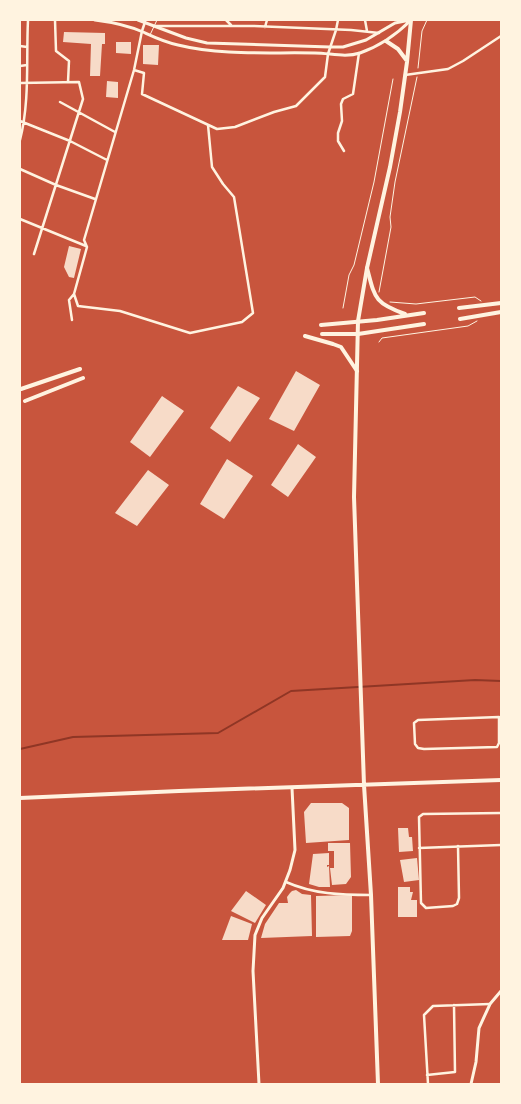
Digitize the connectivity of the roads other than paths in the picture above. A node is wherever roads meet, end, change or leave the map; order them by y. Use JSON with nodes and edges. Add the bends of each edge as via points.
{"nodes":[{"id":1,"x":28,"y":20,"type":"edge"},
{"id":2,"x":55,"y":20,"type":"edge"},
{"id":3,"x":95,"y":20,"type":"edge"},
{"id":4,"x":138,"y":20,"type":"edge"},
{"id":5,"x":157,"y":20,"type":"edge"},
{"id":6,"x":226,"y":20,"type":"edge"},
{"id":7,"x":267,"y":20,"type":"edge"},
{"id":8,"x":338,"y":20,"type":"edge"},
{"id":9,"x":365,"y":20,"type":"edge"},
{"id":10,"x":411,"y":20,"type":"edge"},
{"id":11,"x":145,"y":22,"type":"junction"},
{"id":12,"x":231,"y":25,"type":"junction"},
{"id":13,"x":155,"y":26,"type":"junction"},
{"id":14,"x":265,"y":27,"type":"junction"},
{"id":15,"x":336,"y":30,"type":"junction"},
{"id":16,"x":367,"y":31,"type":"junction"},
{"id":17,"x":142,"y":32,"type":"junction"},
{"id":18,"x":380,"y":33,"type":"junction"},
{"id":19,"x":150,"y":36,"type":"junction"},
{"id":20,"x":501,"y":36,"type":"edge"},
{"id":21,"x":386,"y":41,"type":"junction"},
{"id":22,"x":20,"y":46,"type":"edge"},
{"id":23,"x":27,"y":47,"type":"junction"},
{"id":24,"x":330,"y":47,"type":"junction"},
{"id":25,"x":359,"y":53,"type":"junction"},
{"id":26,"x":328,"y":54,"type":"junction"},
{"id":27,"x":407,"y":62,"type":"junction"},
{"id":28,"x":27,"y":64,"type":"junction"},
{"id":29,"x":20,"y":66,"type":"edge"},
{"id":30,"x":134,"y":70,"type":"junction"},
{"id":31,"x":405,"y":75,"type":"junction"},
{"id":32,"x":28,"y":82,"type":"junction"},
{"id":33,"x":68,"y":82,"type":"junction"},
{"id":34,"x":20,"y":83,"type":"edge"},
{"id":35,"x":60,"y":102,"type":"dead end"},
{"id":36,"x":79,"y":113,"type":"junction"},
{"id":37,"x":20,"y":121,"type":"edge"},
{"id":38,"x":25,"y":122,"type":"junction"},
{"id":39,"x":208,"y":125,"type":"junction"},
{"id":40,"x":116,"y":132,"type":"junction"},
{"id":41,"x":20,"y":140,"type":"edge"},
{"id":42,"x":70,"y":141,"type":"junction"},
{"id":43,"x":344,"y":151,"type":"dead end"},
{"id":44,"x":107,"y":160,"type":"junction"},
{"id":45,"x":20,"y":169,"type":"edge"},
{"id":46,"x":56,"y":185,"type":"junction"},
{"id":47,"x":96,"y":199,"type":"junction"},
{"id":48,"x":20,"y":219,"type":"edge"},
{"id":49,"x":42,"y":229,"type":"junction"},
{"id":50,"x":88,"y":247,"type":"junction"},
{"id":51,"x":34,"y":254,"type":"dead end"},
{"id":52,"x":367,"y":268,"type":"junction"},
{"id":53,"x":74,"y":294,"type":"junction"},
{"id":54,"x":501,"y":303,"type":"edge"},
{"id":55,"x":459,"y":308,"type":"dead end"},
{"id":56,"x":501,"y":312,"type":"edge"},
{"id":57,"x":424,"y":313,"type":"dead end"},
{"id":58,"x":407,"y":315,"type":"junction"},
{"id":59,"x":460,"y":319,"type":"dead end"},
{"id":60,"x":72,"y":320,"type":"dead end"},
{"id":61,"x":358,"y":321,"type":"junction"},
{"id":62,"x":424,"y":324,"type":"dead end"},
{"id":63,"x":321,"y":325,"type":"dead end"},
{"id":64,"x":322,"y":334,"type":"dead end"},
{"id":65,"x":358,"y":334,"type":"junction"},
{"id":66,"x":305,"y":336,"type":"dead end"},
{"id":67,"x":80,"y":369,"type":"dead end"},
{"id":68,"x":357,"y":371,"type":"junction"},
{"id":69,"x":83,"y":378,"type":"dead end"},
{"id":70,"x":21,"y":389,"type":"edge"},
{"id":71,"x":25,"y":401,"type":"dead end"},
{"id":72,"x":500,"y":717,"type":"edge"},
{"id":73,"x":501,"y":780,"type":"edge"},
{"id":74,"x":364,"y":785,"type":"junction"},
{"id":75,"x":292,"y":788,"type":"junction"},
{"id":76,"x":20,"y":798,"type":"edge"},
{"id":77,"x":501,"y":813,"type":"edge"},
{"id":78,"x":501,"y":845,"type":"edge"},
{"id":79,"x":458,"y":846,"type":"junction"},
{"id":80,"x":419,"y":848,"type":"junction"},
{"id":81,"x":286,"y":882,"type":"junction"},
{"id":82,"x":371,"y":895,"type":"junction"},
{"id":83,"x":501,"y":991,"type":"edge"},
{"id":84,"x":490,"y":1004,"type":"junction"},
{"id":85,"x":454,"y":1005,"type":"junction"},
{"id":86,"x":427,"y":1075,"type":"junction"},
{"id":87,"x":258,"y":1084,"type":"edge"},
{"id":88,"x":378,"y":1084,"type":"edge"},
{"id":89,"x":428,"y":1084,"type":"edge"},
{"id":90,"x":471,"y":1084,"type":"edge"}],
"edges":[{"from":1,"to":23,"type":"street"},
{"from":2,"to":33,"type":"street","via":[[56,51],[69,60]]},
{"from":3,"to":17,"type":"street","via":[[113,22]]},
{"from":4,"to":11,"type":"street"},
{"from":5,"to":13,"type":"lane"},
{"from":6,"to":12,"type":"street"},
{"from":7,"to":14,"type":"street"},
{"from":8,"to":15,"type":"street"},
{"from":9,"to":16,"type":"street"},
{"from":10,"to":18,"type":"street","via":[[395,23]]},
{"from":10,"to":21,"type":"street"},
{"from":10,"to":27,"type":"main road"},
{"from":11,"to":13,"type":"street"},
{"from":11,"to":17,"type":"street"},
{"from":12,"to":13,"type":"street"},
{"from":12,"to":14,"type":"street"},
{"from":13,"to":19,"type":"lane"},
{"from":13,"to":24,"type":"street","via":[[208,43]]},
{"from":14,"to":15,"type":"street"},
{"from":15,"to":16,"type":"street"},
{"from":15,"to":24,"type":"street"},
{"from":16,"to":18,"type":"street"},
{"from":17,"to":19,"type":"street"},
{"from":17,"to":30,"type":"street"},
{"from":18,"to":24,"type":"street","via":[[351,45]]},
{"from":19,"to":26,"type":"street","via":[[211,51]]},
{"from":20,"to":31,"type":"street","via":[[448,69]]},
{"from":21,"to":25,"type":"street"},
{"from":21,"to":27,"type":"main road","via":[[398,49]]},
{"from":22,"to":23,"type":"street"},
{"from":23,"to":28,"type":"street"},
{"from":24,"to":26,"type":"street"},
{"from":25,"to":26,"type":"street"},
{"from":25,"to":43,"type":"street","via":[[353,94],[341,104],[338,141]]},
{"from":26,"to":39,"type":"street","via":[[325,77],[296,106],[234,126],[217,129]]},
{"from":27,"to":31,"type":"main road"},
{"from":28,"to":29,"type":"street"},
{"from":28,"to":32,"type":"street"},
{"from":30,"to":39,"type":"street","via":[[144,73],[142,94]]},
{"from":30,"to":40,"type":"street"},
{"from":31,"to":52,"type":"main road","via":[[390,167]]},
{"from":32,"to":33,"type":"street"},
{"from":32,"to":34,"type":"street"},
{"from":32,"to":38,"type":"street"},
{"from":33,"to":36,"type":"street","via":[[79,82],[83,99]]},
{"from":35,"to":36,"type":"street"},
{"from":36,"to":40,"type":"street"},
{"from":36,"to":42,"type":"street"},
{"from":37,"to":38,"type":"street"},
{"from":38,"to":41,"type":"street"},
{"from":38,"to":42,"type":"street"},
{"from":39,"to":53,"type":"street","via":[[212,167],[234,197],[252,313],[242,322],[190,333],[120,311],[78,306]]},
{"from":40,"to":44,"type":"street"},
{"from":42,"to":44,"type":"street"},
{"from":42,"to":46,"type":"street"},
{"from":44,"to":47,"type":"street"},
{"from":45,"to":46,"type":"street"},
{"from":46,"to":47,"type":"street"},
{"from":46,"to":49,"type":"street"},
{"from":47,"to":50,"type":"street","via":[[84,240]]},
{"from":48,"to":49,"type":"street"},
{"from":49,"to":50,"type":"street"},
{"from":49,"to":51,"type":"street"},
{"from":50,"to":53,"type":"street"},
{"from":52,"to":58,"type":"main road","via":[[381,304]]},
{"from":52,"to":61,"type":"main road"},
{"from":53,"to":60,"type":"street","via":[[69,300]]},
{"from":54,"to":55,"type":"main road"},
{"from":56,"to":59,"type":"main road"},
{"from":57,"to":58,"type":"main road"},
{"from":58,"to":61,"type":"main road"},
{"from":61,"to":63,"type":"main road"},
{"from":61,"to":65,"type":"main road"},
{"from":62,"to":65,"type":"main road"},
{"from":64,"to":65,"type":"main road"},
{"from":65,"to":68,"type":"main road"},
{"from":66,"to":68,"type":"main road","via":[[341,347]]},
{"from":67,"to":70,"type":"main road"},
{"from":68,"to":74,"type":"main road","via":[[354,497]]},
{"from":69,"to":71,"type":"main road"},
{"from":72,"to":72,"type":"street","via":[[418,720],[414,723],[415,744],[424,749],[497,747]]},
{"from":73,"to":74,"type":"main road"},
{"from":74,"to":75,"type":"main road"},
{"from":74,"to":82,"type":"main road"},
{"from":75,"to":76,"type":"main road"},
{"from":75,"to":81,"type":"street","via":[[295,850]]},
{"from":77,"to":80,"type":"street","via":[[423,814],[419,817]]},
{"from":78,"to":79,"type":"street"},
{"from":79,"to":80,"type":"street"},
{"from":79,"to":80,"type":"street","via":[[457,904],[426,908],[421,903]]},
{"from":81,"to":82,"type":"street","via":[[314,892]]},
{"from":81,"to":87,"type":"street","via":[[262,918],[255,935],[253,972]]},
{"from":82,"to":88,"type":"main road"},
{"from":83,"to":84,"type":"street"},
{"from":84,"to":85,"type":"street"},
{"from":84,"to":90,"type":"street","via":[[479,1028]]},
{"from":85,"to":86,"type":"street","via":[[433,1006],[424,1015]]},
{"from":85,"to":86,"type":"street","via":[[455,1072]]},
{"from":86,"to":89,"type":"street"}]}
